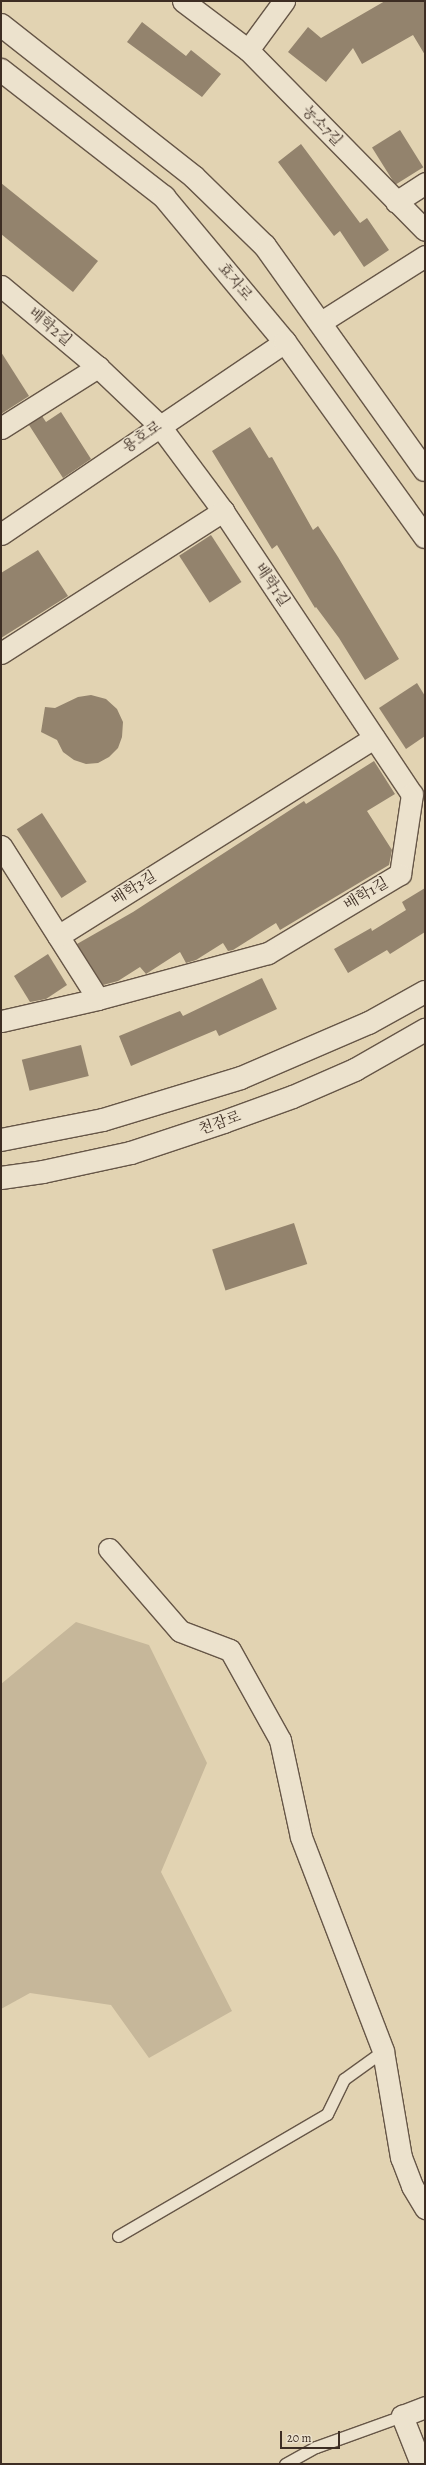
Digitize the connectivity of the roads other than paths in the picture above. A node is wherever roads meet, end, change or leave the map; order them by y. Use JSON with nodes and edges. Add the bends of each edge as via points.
{"nodes":[{"id":1,"x":183,"y":1,"type":"edge"},
{"id":2,"x":284,"y":1,"type":"edge"},
{"id":3,"x":1,"y":25,"type":"edge"},
{"id":4,"x":248,"y":50,"type":"junction"},
{"id":5,"x":1,"y":70,"type":"edge"},
{"id":6,"x":425,"y":183,"type":"edge"},
{"id":7,"x":396,"y":202,"type":"junction"},
{"id":8,"x":425,"y":230,"type":"edge"},
{"id":9,"x":425,"y":256,"type":"edge"},
{"id":10,"x":1,"y":286,"type":"edge"},
{"id":11,"x":322,"y":322,"type":"junction"},
{"id":12,"x":285,"y":342,"type":"junction"},
{"id":13,"x":98,"y":367,"type":"junction"},
{"id":14,"x":159,"y":424,"type":"junction"},
{"id":15,"x":1,"y":428,"type":"edge"},
{"id":16,"x":425,"y":470,"type":"edge"},
{"id":17,"x":223,"y":511,"type":"junction"},
{"id":18,"x":1,"y":534,"type":"edge"},
{"id":19,"x":425,"y":537,"type":"edge"},
{"id":20,"x":1,"y":653,"type":"edge"},
{"id":21,"x":374,"y":738,"type":"junction"},
{"id":22,"x":1,"y":846,"type":"edge"},
{"id":23,"x":58,"y":936,"type":"junction"},
{"id":24,"x":425,"y":992,"type":"edge"},
{"id":25,"x":98,"y":999,"type":"junction"},
{"id":26,"x":1,"y":1021,"type":"edge"},
{"id":27,"x":425,"y":1030,"type":"edge"},
{"id":28,"x":1,"y":1140,"type":"edge"},
{"id":29,"x":1,"y":1178,"type":"edge"},
{"id":30,"x":109,"y":1549,"type":"dead end"},
{"id":31,"x":383,"y":2051,"type":"junction"},
{"id":32,"x":425,"y":2208,"type":"edge"},
{"id":33,"x":118,"y":2236,"type":"dead end"},
{"id":34,"x":425,"y":2407,"type":"edge"},
{"id":35,"x":402,"y":2416,"type":"junction"},
{"id":36,"x":285,"y":2464,"type":"edge"},
{"id":37,"x":421,"y":2464,"type":"edge"}],
"edges":[{"from":1,"to":4,"type":"street","name":"농소7길"},
{"from":2,"to":4,"type":"street"},
{"from":3,"to":11,"type":"street","via":[[194,177],[265,246]]},
{"from":4,"to":7,"type":"street","name":"농소7길"},
{"from":5,"to":12,"type":"street","name":"효자로","via":[[164,197]]},
{"from":6,"to":7,"type":"street"},
{"from":7,"to":8,"type":"street","name":"농소7길"},
{"from":9,"to":11,"type":"street"},
{"from":10,"to":13,"type":"street","name":"배학2길"},
{"from":11,"to":16,"type":"street"},
{"from":12,"to":14,"type":"street","name":"용호로"},
{"from":12,"to":19,"type":"street","name":"효자로"},
{"from":13,"to":14,"type":"street","name":"배학2길"},
{"from":13,"to":15,"type":"street"},
{"from":14,"to":17,"type":"street","name":"배학1길"},
{"from":14,"to":18,"type":"street","name":"용호로"},
{"from":17,"to":20,"type":"street"},
{"from":17,"to":21,"type":"street","name":"배학1길"},
{"from":21,"to":23,"type":"street","name":"배학3길"},
{"from":21,"to":25,"type":"street","name":"배학1길","via":[[412,794],[400,874],[268,953]]},
{"from":22,"to":23,"type":"street"},
{"from":23,"to":25,"type":"street"},
{"from":24,"to":28,"type":"street","via":[[369,1023],[241,1078],[103,1120]]},
{"from":25,"to":26,"type":"street"},
{"from":27,"to":29,"type":"street","name":"천잠로","via":[[355,1070],[293,1097],[224,1122],[131,1153],[43,1172]]},
{"from":30,"to":31,"type":"street","via":[[180,1631],[230,1650],[280,1740],[301,1837]]},
{"from":31,"to":32,"type":"street","via":[[401,2157],[412,2186]]},
{"from":31,"to":33,"type":"lane","via":[[344,2080],[327,2114]]},
{"from":34,"to":35,"type":"street"},
{"from":35,"to":36,"type":"lane","via":[[316,2448]]},
{"from":35,"to":37,"type":"street"}]}
